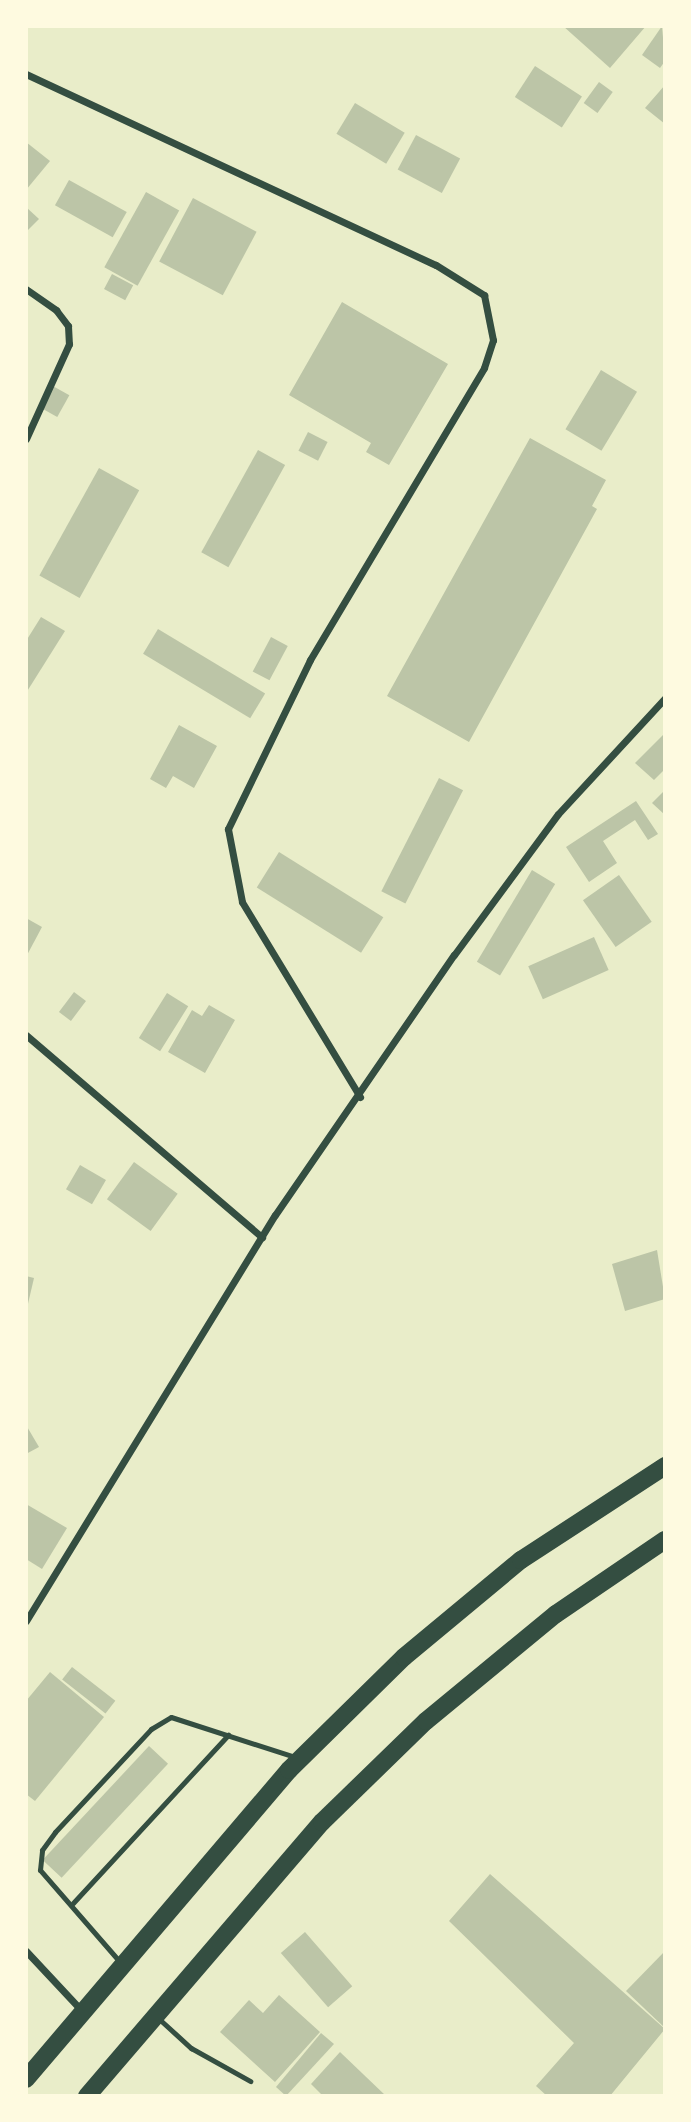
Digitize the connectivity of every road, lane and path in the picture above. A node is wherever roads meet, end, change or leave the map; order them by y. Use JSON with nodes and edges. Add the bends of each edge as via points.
{"nodes":[{"id":1,"x":26,"y":74,"type":"edge"},
{"id":2,"x":26,"y":289,"type":"edge"},
{"id":3,"x":26,"y":439,"type":"edge"},
{"id":4,"x":665,"y":698,"type":"edge"},
{"id":5,"x":26,"y":1035,"type":"edge"},
{"id":6,"x":360,"y":1097,"type":"junction"},
{"id":7,"x":262,"y":1237,"type":"junction"},
{"id":8,"x":665,"y":1466,"type":"edge"},
{"id":9,"x":665,"y":1540,"type":"edge"},
{"id":10,"x":26,"y":1621,"type":"edge"},
{"id":11,"x":228,"y":1735,"type":"junction"},
{"id":12,"x":300,"y":1759,"type":"junction"},
{"id":13,"x":74,"y":1903,"type":"junction"},
{"id":14,"x":26,"y":1951,"type":"edge"},
{"id":15,"x":121,"y":1964,"type":"junction"},
{"id":16,"x":83,"y":2011,"type":"junction"},
{"id":17,"x":156,"y":2016,"type":"junction"},
{"id":18,"x":26,"y":2079,"type":"edge"},
{"id":19,"x":250,"y":2081,"type":"dead end"},
{"id":20,"x":88,"y":2096,"type":"edge"}],
"edges":[{"from":1,"to":6,"type":"street","via":[[436,265],[484,295],[493,340],[484,368],[310,660],[228,828],[242,902]]},
{"from":2,"to":3,"type":"street","via":[[56,310],[68,326],[69,344]]},
{"from":4,"to":6,"type":"street","via":[[558,814]]},
{"from":5,"to":7,"type":"street"},
{"from":6,"to":7,"type":"street"},
{"from":7,"to":10,"type":"street"},
{"from":8,"to":12,"type":"main road","via":[[521,1559],[404,1657]]},
{"from":9,"to":17,"type":"main road","via":[[556,1614],[426,1721],[322,1822]]},
{"from":11,"to":12,"type":"lane"},
{"from":11,"to":13,"type":"lane"},
{"from":11,"to":13,"type":"lane","via":[[172,1717],[151,1729],[64,1823],[42,1850],[40,1870]]},
{"from":12,"to":15,"type":"main road"},
{"from":13,"to":15,"type":"lane"},
{"from":14,"to":16,"type":"street"},
{"from":15,"to":16,"type":"main road"},
{"from":16,"to":18,"type":"main road"},
{"from":17,"to":19,"type":"lane","via":[[191,2048]]},
{"from":17,"to":20,"type":"main road"}]}
